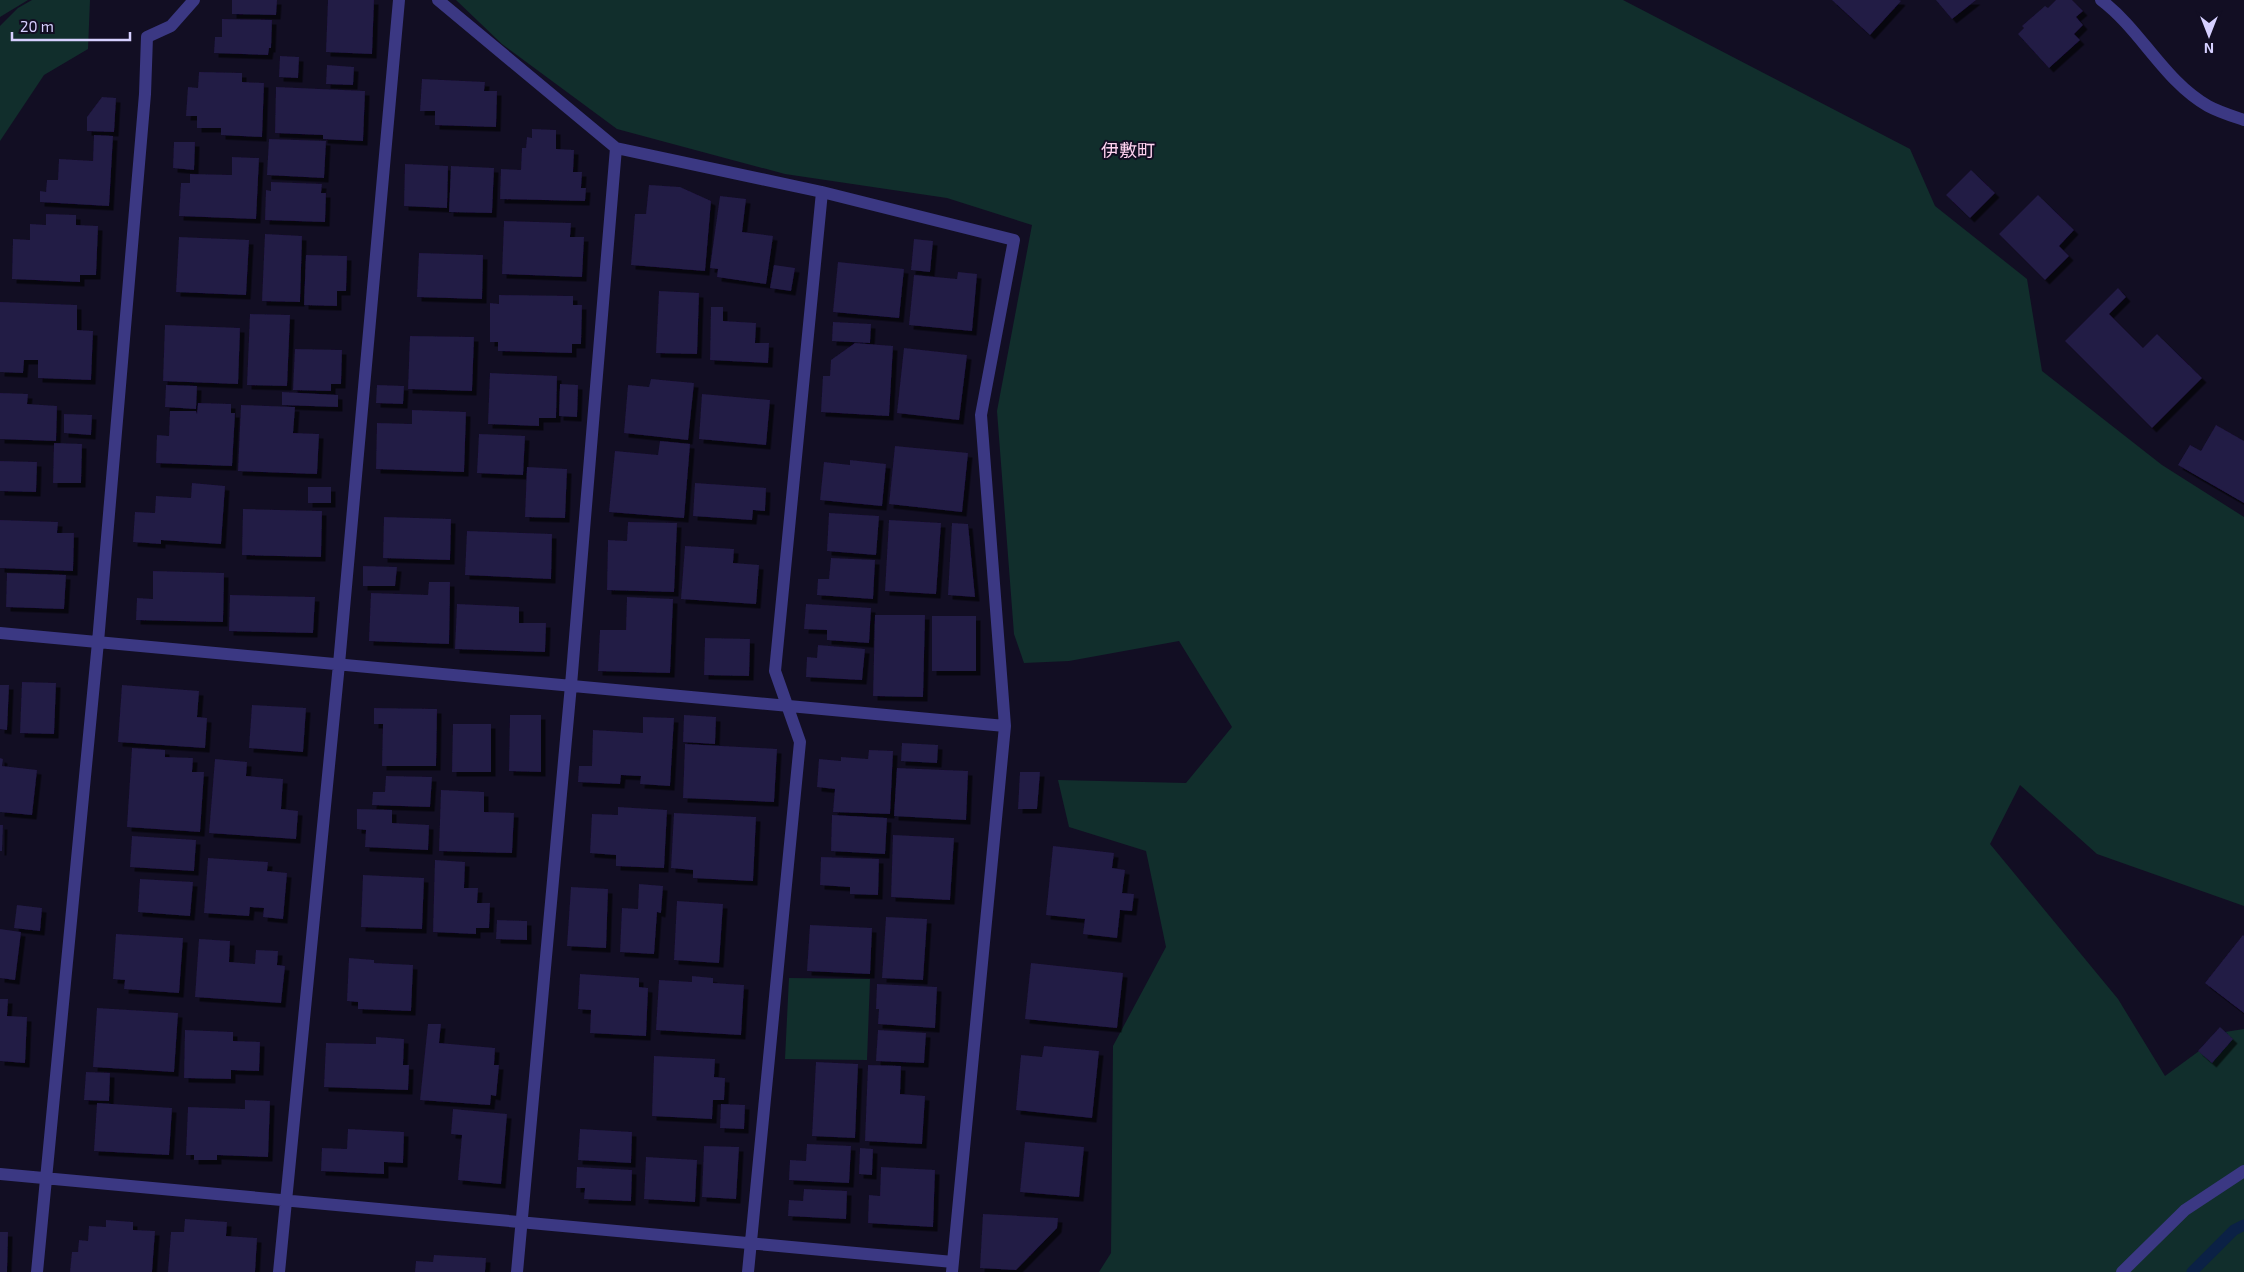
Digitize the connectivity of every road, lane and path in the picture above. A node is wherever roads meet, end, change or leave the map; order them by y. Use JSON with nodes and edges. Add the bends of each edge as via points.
{"nodes":[{"id":1,"x":194,"y":0,"type":"edge"},
{"id":2,"x":399,"y":0,"type":"edge"},
{"id":3,"x":438,"y":0,"type":"edge"},
{"id":4,"x":2101,"y":0,"type":"edge"},
{"id":5,"x":2244,"y":120,"type":"edge"},
{"id":6,"x":616,"y":148,"type":"junction"},
{"id":7,"x":822,"y":192,"type":"junction"},
{"id":8,"x":0,"y":633,"type":"edge"},
{"id":9,"x":98,"y":642,"type":"junction"},
{"id":10,"x":339,"y":664,"type":"junction"},
{"id":11,"x":571,"y":686,"type":"junction"},
{"id":12,"x":788,"y":706,"type":"junction"},
{"id":13,"x":1005,"y":726,"type":"junction"},
{"id":14,"x":2244,"y":1171,"type":"edge"},
{"id":15,"x":0,"y":1174,"type":"edge"},
{"id":16,"x":46,"y":1178,"type":"junction"},
{"id":17,"x":285,"y":1200,"type":"junction"},
{"id":18,"x":522,"y":1222,"type":"junction"},
{"id":19,"x":751,"y":1243,"type":"junction"},
{"id":20,"x":953,"y":1267,"type":"edge"},
{"id":21,"x":37,"y":1272,"type":"edge"},
{"id":22,"x":279,"y":1272,"type":"edge"},
{"id":23,"x":517,"y":1272,"type":"edge"},
{"id":24,"x":748,"y":1272,"type":"edge"},
{"id":25,"x":2122,"y":1272,"type":"edge"}],
"edges":[{"from":1,"to":9,"type":"street","via":[[172,26],[147,37],[145,104]]},
{"from":2,"to":10,"type":"street"},
{"from":3,"to":6,"type":"street"},
{"from":4,"to":5,"type":"street","via":[[2116,11],[2175,80],[2208,106]]},
{"from":6,"to":7,"type":"street"},
{"from":6,"to":11,"type":"street"},
{"from":7,"to":12,"type":"street","via":[[775,671]]},
{"from":7,"to":13,"type":"street","via":[[1014,240],[982,415]]},
{"from":8,"to":9,"type":"street"},
{"from":9,"to":10,"type":"street"},
{"from":9,"to":16,"type":"street"},
{"from":10,"to":11,"type":"street"},
{"from":10,"to":17,"type":"street"},
{"from":11,"to":12,"type":"street"},
{"from":11,"to":18,"type":"street"},
{"from":12,"to":13,"type":"street"},
{"from":12,"to":19,"type":"street","via":[[800,742]]},
{"from":13,"to":20,"type":"street"},
{"from":14,"to":25,"type":"street","via":[[2185,1210]]},
{"from":15,"to":16,"type":"street"},
{"from":16,"to":17,"type":"street"},
{"from":16,"to":21,"type":"street"},
{"from":17,"to":18,"type":"street"},
{"from":17,"to":22,"type":"street"},
{"from":18,"to":19,"type":"street"},
{"from":18,"to":23,"type":"street"},
{"from":19,"to":20,"type":"street"},
{"from":19,"to":24,"type":"street"}]}
